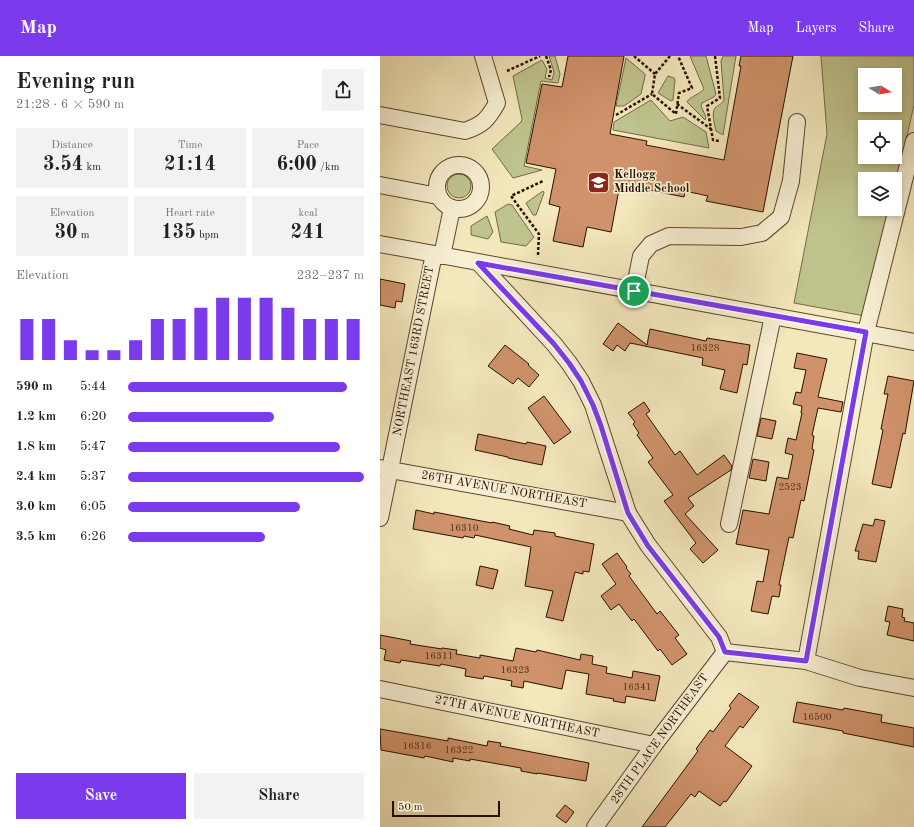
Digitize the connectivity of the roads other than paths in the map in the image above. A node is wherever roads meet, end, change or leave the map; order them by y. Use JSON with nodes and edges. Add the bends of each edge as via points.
{"nodes":[{"id":1,"x":483,"y":56,"type":"edge"},
{"id":2,"x":380,"y":115,"type":"edge"},
{"id":3,"x":797,"y":122,"type":"dead end"},
{"id":4,"x":914,"y":141,"type":"edge"},
{"id":5,"x":380,"y":185,"type":"edge"},
{"id":6,"x":438,"y":196,"type":"junction"},
{"id":7,"x":452,"y":208,"type":"junction"},
{"id":8,"x":380,"y":244,"type":"edge"},
{"id":9,"x":438,"y":255,"type":"junction"},
{"id":10,"x":478,"y":263,"type":"junction"},
{"id":11,"x":634,"y":291,"type":"junction"},
{"id":12,"x":773,"y":316,"type":"junction"},
{"id":13,"x":866,"y":332,"type":"junction"},
{"id":14,"x":914,"y":342,"type":"edge"},
{"id":15,"x":385,"y":469,"type":"edge"},
{"id":16,"x":628,"y":513,"type":"junction"},
{"id":17,"x":380,"y":518,"type":"edge"},
{"id":18,"x":729,"y":524,"type":"dead end"},
{"id":19,"x":725,"y":652,"type":"junction"},
{"id":20,"x":806,"y":661,"type":"junction"},
{"id":21,"x":914,"y":688,"type":"edge"},
{"id":22,"x":380,"y":689,"type":"edge"},
{"id":23,"x":654,"y":746,"type":"junction"},
{"id":24,"x":595,"y":827,"type":"edge"}],
"edges":[{"from":1,"to":2,"type":"street","via":[[497,103],[489,118],[477,127],[465,131]]},
{"from":3,"to":11,"type":"street","via":[[791,180],[781,217],[762,233],[741,236],[669,236],[651,244],[641,256]]},
{"from":4,"to":13,"type":"street"},
{"from":5,"to":6,"type":"street"},
{"from":6,"to":7,"type":"street","via":[[445,205]]},
{"from":6,"to":7,"type":"street","via":[[438,178],[443,172],[456,165],[470,168],[481,186],[477,200],[466,208]]},
{"from":7,"to":9,"type":"street","name":"NORTHEAST 163RD STREET"},
{"from":8,"to":9,"type":"street"},
{"from":9,"to":10,"type":"street"},
{"from":9,"to":15,"type":"street","name":"NORTHEAST 163RD STREET"},
{"from":10,"to":11,"type":"street"},
{"from":10,"to":16,"type":"street","via":[[554,344],[581,381],[598,419]]},
{"from":11,"to":12,"type":"street"},
{"from":12,"to":13,"type":"street"},
{"from":12,"to":18,"type":"street"},
{"from":13,"to":14,"type":"street"},
{"from":13,"to":20,"type":"street"},
{"from":15,"to":16,"type":"street","name":"26TH AVENUE NORTHEAST"},
{"from":15,"to":17,"type":"street","name":"NORTHEAST 163RD STREET"},
{"from":16,"to":19,"type":"street","via":[[648,546],[719,637]]},
{"from":19,"to":20,"type":"street"},
{"from":19,"to":23,"type":"street","name":"28TH PLACE NORTHEAST"},
{"from":20,"to":21,"type":"street","via":[[860,678]]},
{"from":22,"to":23,"type":"street","name":"27TH AVENUE NORTHEAST"},
{"from":23,"to":24,"type":"street","name":"28TH PLACE NORTHEAST"}]}
